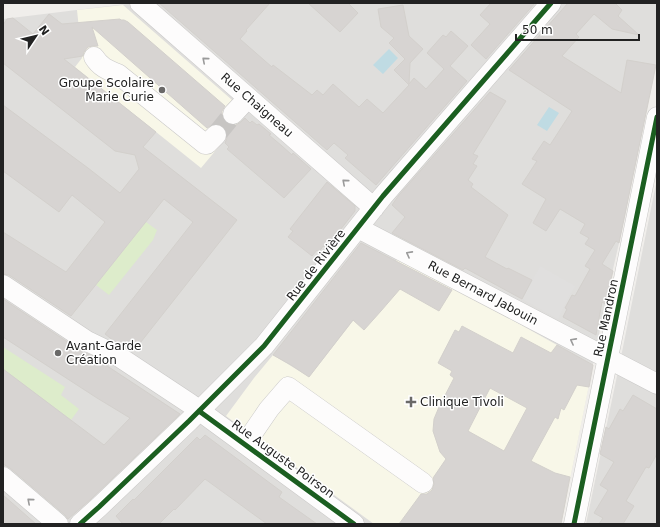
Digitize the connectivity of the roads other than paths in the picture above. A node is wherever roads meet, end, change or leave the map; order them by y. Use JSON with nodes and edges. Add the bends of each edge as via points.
{"nodes":[{"id":1,"x":140,"y":3,"type":"edge"},
{"id":2,"x":551,"y":3,"type":"edge"},
{"id":3,"x":94,"y":57,"type":"dead end"},
{"id":4,"x":248,"y":98,"type":"junction"},
{"id":5,"x":234,"y":114,"type":"tunnel mouth"},
{"id":6,"x":657,"y":117,"type":"edge"},
{"id":7,"x":216,"y":135,"type":"tunnel mouth"},
{"id":8,"x":374,"y":208,"type":"junction"},
{"id":9,"x":358,"y":228,"type":"junction"},
{"id":10,"x":3,"y":285,"type":"edge"},
{"id":11,"x":608,"y":359,"type":"junction"},
{"id":12,"x":657,"y":384,"type":"edge"},
{"id":13,"x":199,"y":411,"type":"junction"},
{"id":14,"x":245,"y":444,"type":"junction"},
{"id":15,"x":3,"y":477,"type":"edge"},
{"id":16,"x":423,"y":483,"type":"dead end"},
{"id":17,"x":58,"y":524,"type":"edge"},
{"id":18,"x":80,"y":524,"type":"edge"},
{"id":19,"x":354,"y":524,"type":"edge"},
{"id":20,"x":574,"y":524,"type":"edge"}],
"edges":[{"from":4,"to":1,"type":"street","name":"Rue Chaigneau","one_way":true},
{"from":2,"to":8,"type":"street","name":"Rue de Rivière"},
{"from":3,"to":7,"type":"street","via":[[100,65],[118,74],[205,144]]},
{"from":4,"to":5,"type":"street"},
{"from":8,"to":4,"type":"street","name":"Rue Chaigneau","one_way":true},
{"from":6,"to":11,"type":"street","name":"Rue Mandron"},
{"from":8,"to":9,"type":"street","name":"Rue de Rivière"},
{"from":11,"to":9,"type":"street","name":"Rue Bernard Jabouin","one_way":true},
{"from":9,"to":13,"type":"street","name":"Rue de Rivière","via":[[264,346]]},
{"from":10,"to":13,"type":"street","name":"Rue Auguste Poirson","via":[[87,341],[118,356]]},
{"from":11,"to":12,"type":"street","name":"Rue Bernard Jabouin"},
{"from":11,"to":20,"type":"street","name":"Rue Mandron"},
{"from":13,"to":14,"type":"street","name":"Rue Auguste Poirson"},
{"from":13,"to":18,"type":"street","name":"Rue de Rivière"},
{"from":14,"to":16,"type":"street","via":[[288,387]]},
{"from":14,"to":19,"type":"street","name":"Rue Auguste Poirson"},
{"from":17,"to":15,"type":"street","one_way":true}]}
